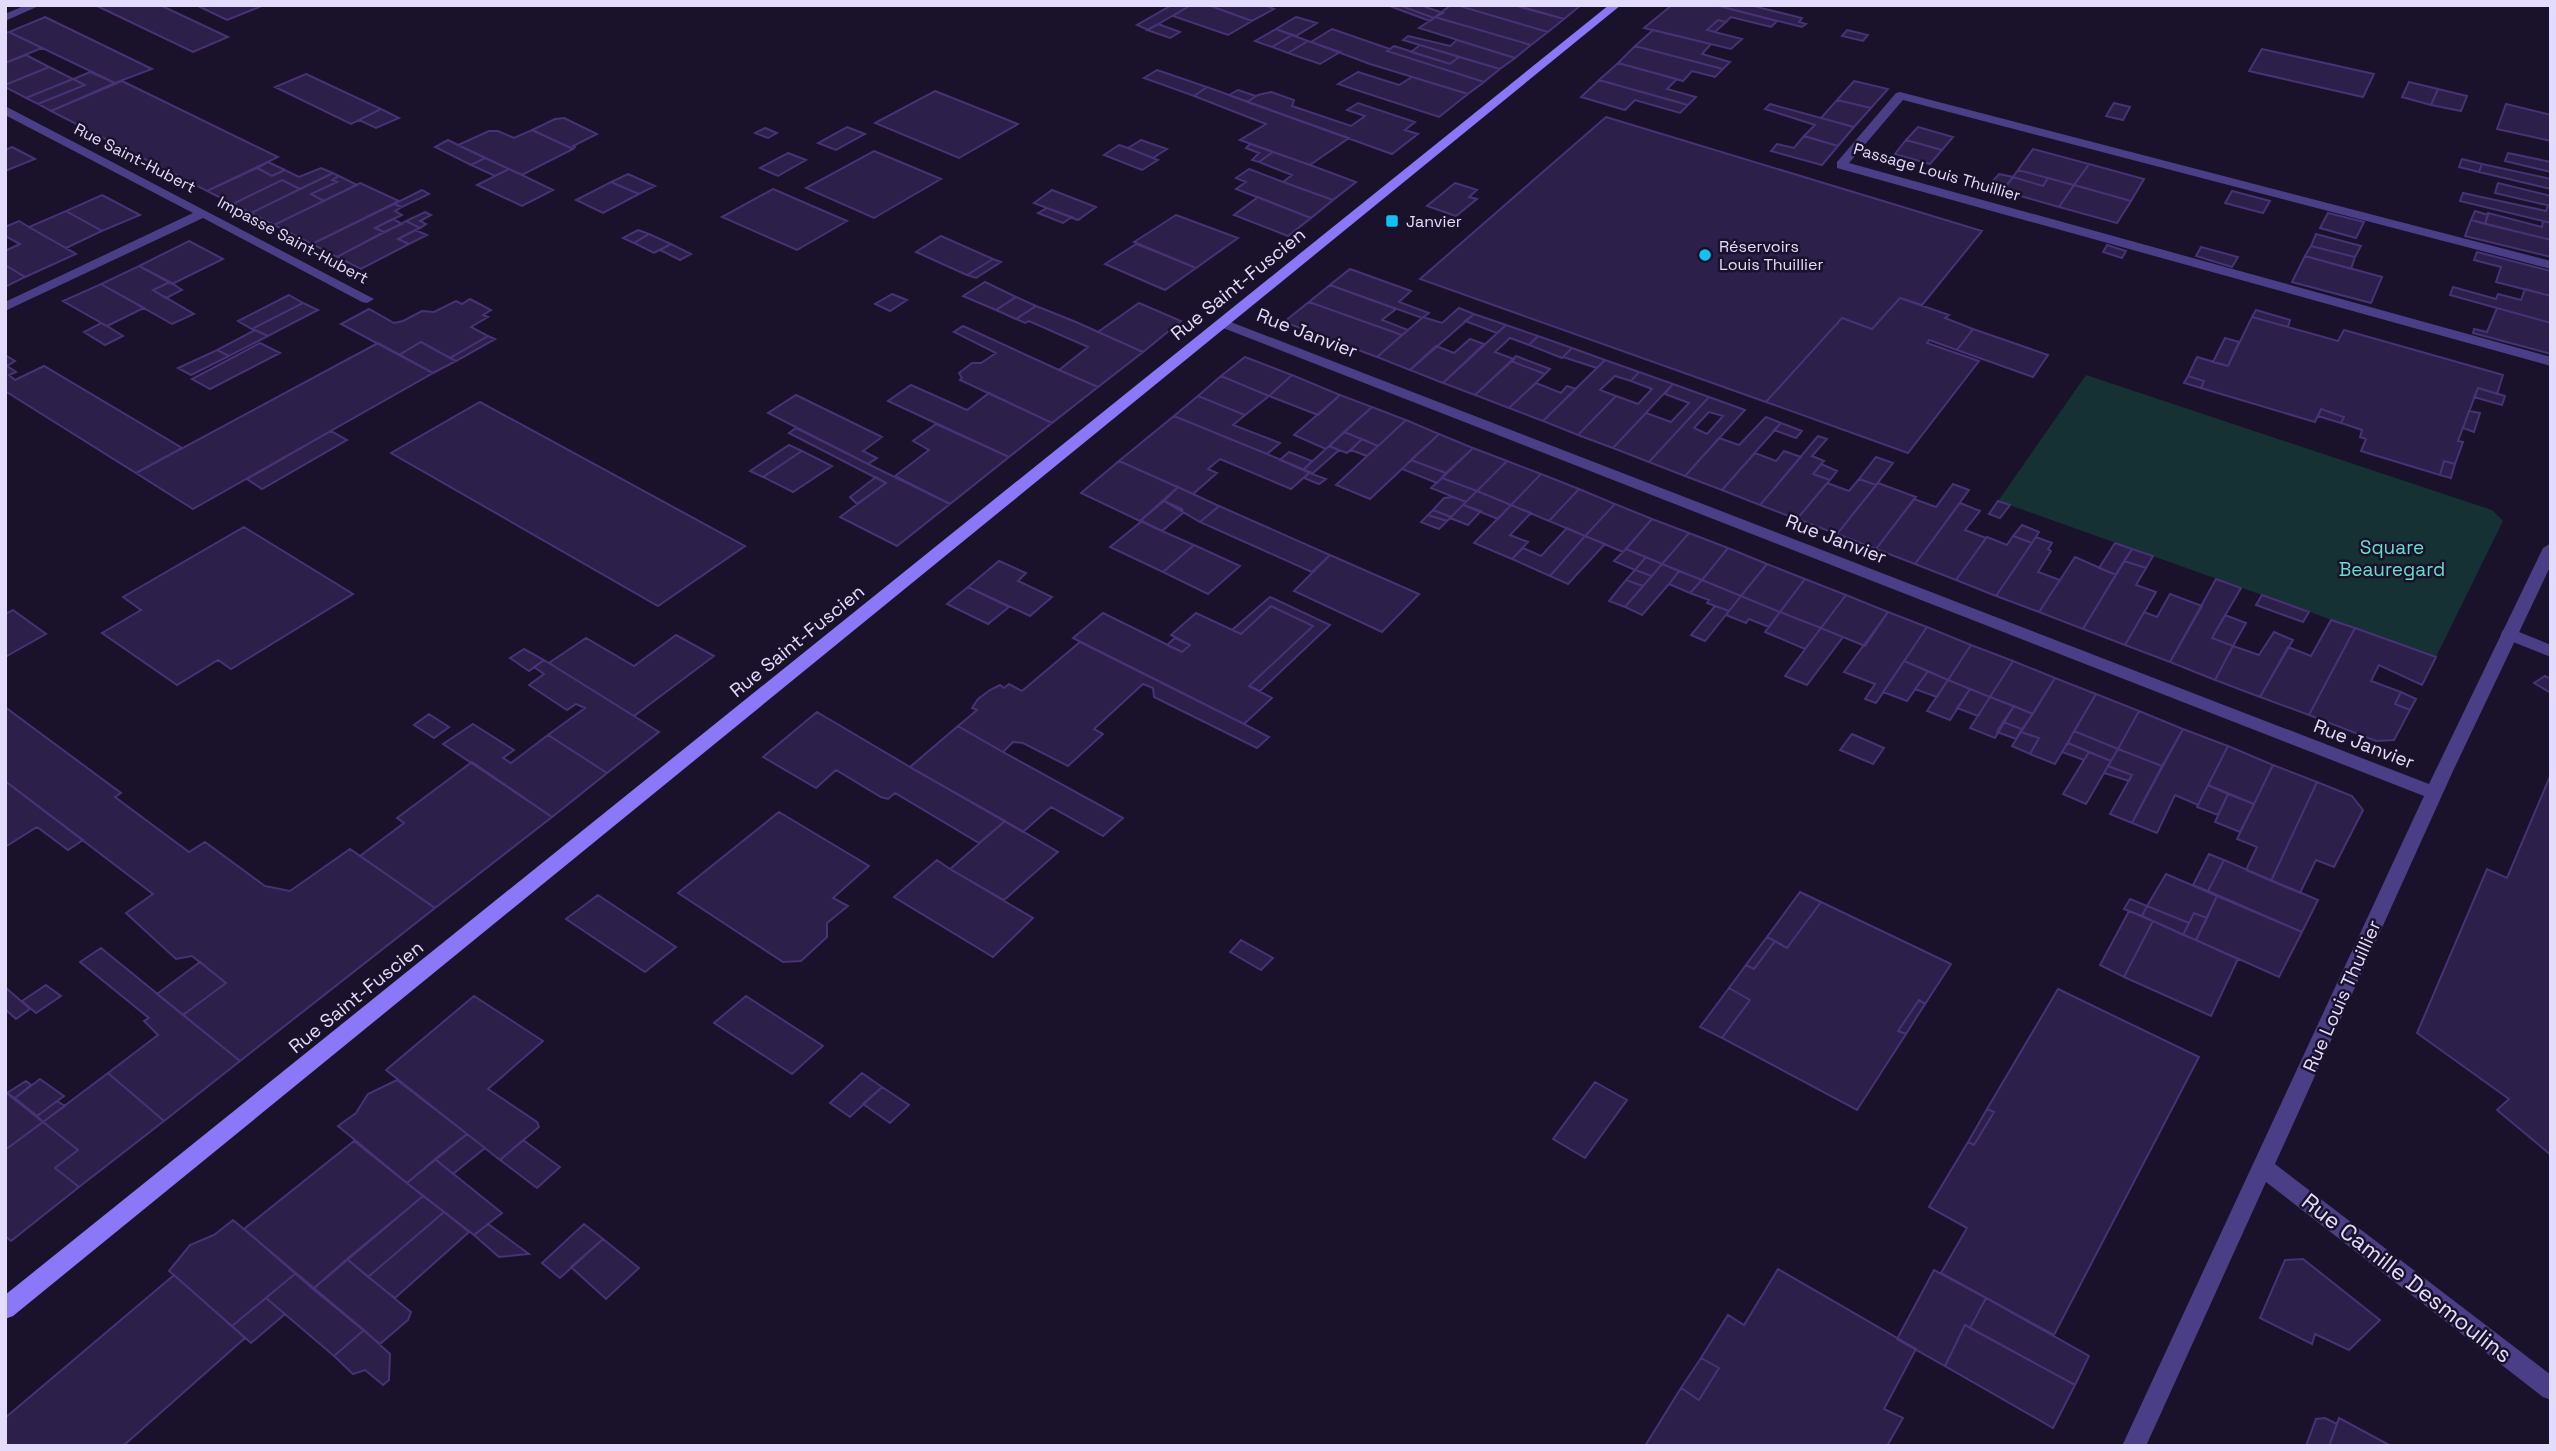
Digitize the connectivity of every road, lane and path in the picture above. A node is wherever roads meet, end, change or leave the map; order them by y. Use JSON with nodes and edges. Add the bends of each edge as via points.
{"nodes":[{"id":1,"x":36,"y":5,"type":"edge"},
{"id":2,"x":1616,"y":5,"type":"edge"},
{"id":3,"x":5,"y":18,"type":"edge"},
{"id":4,"x":5,"y":110,"type":"edge"},
{"id":5,"x":203,"y":213,"type":"junction"},
{"id":6,"x":2551,"y":265,"type":"edge"},
{"id":7,"x":367,"y":299,"type":"dead end"},
{"id":8,"x":5,"y":307,"type":"edge"},
{"id":9,"x":1223,"y":323,"type":"junction"},
{"id":10,"x":2551,"y":362,"type":"edge"},
{"id":11,"x":2551,"y":548,"type":"edge"},
{"id":12,"x":2509,"y":634,"type":"junction"},
{"id":13,"x":2551,"y":651,"type":"edge"},
{"id":14,"x":2433,"y":793,"type":"junction"},
{"id":15,"x":2264,"y":1168,"type":"junction"},
{"id":16,"x":5,"y":1308,"type":"edge"},
{"id":17,"x":2551,"y":1389,"type":"edge"},
{"id":18,"x":2134,"y":1446,"type":"edge"}],
"edges":[{"from":1,"to":3,"type":"street"},
{"from":2,"to":9,"type":"main road","name":"Rue Saint-Fuscien"},
{"from":4,"to":5,"type":"street","name":"Rue Saint-Hubert"},
{"from":5,"to":7,"type":"street","name":"Impasse Saint-Hubert"},
{"from":5,"to":8,"type":"street","name":"Rue Saint-Hubert"},
{"from":6,"to":10,"type":"street","name":"Passage Louis Thuillier","via":[[1900,96],[1841,165]]},
{"from":9,"to":14,"type":"street","name":"Rue Janvier"},
{"from":9,"to":16,"type":"main road","name":"Rue Saint-Fuscien"},
{"from":11,"to":12,"type":"street","name":"Rue Louis Thuillier"},
{"from":12,"to":13,"type":"street"},
{"from":12,"to":14,"type":"street","name":"Rue Louis Thuillier"},
{"from":14,"to":15,"type":"street","name":"Rue Louis Thuillier"},
{"from":15,"to":17,"type":"street","name":"Rue Camille Desmoulins"},
{"from":15,"to":18,"type":"street","name":"Rue Louis Thuillier"}]}
